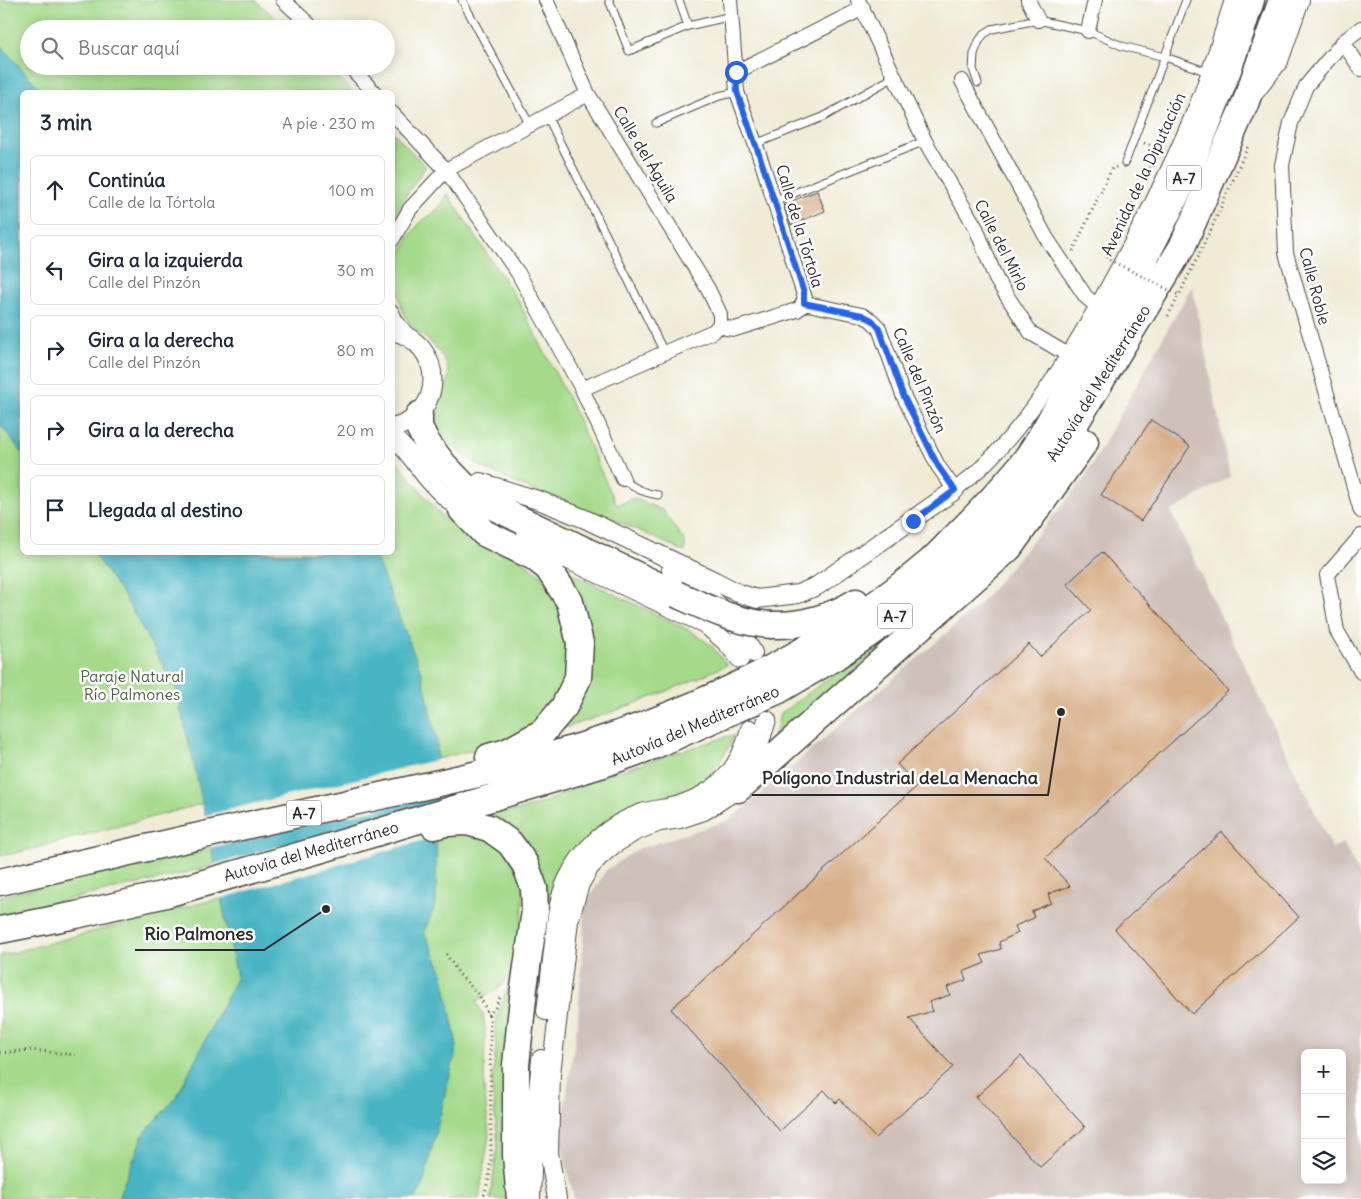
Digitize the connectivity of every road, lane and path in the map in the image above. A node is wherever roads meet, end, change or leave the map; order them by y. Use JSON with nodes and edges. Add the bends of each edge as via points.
{"nodes":[{"id":1,"x":283,"y":0,"type":"edge"},
{"id":2,"x":462,"y":0,"type":"edge"},
{"id":3,"x":546,"y":0,"type":"edge"},
{"id":4,"x":609,"y":0,"type":"edge"},
{"id":5,"x":679,"y":0,"type":"edge"},
{"id":6,"x":730,"y":0,"type":"edge"},
{"id":7,"x":1028,"y":0,"type":"edge"},
{"id":8,"x":1095,"y":0,"type":"edge"},
{"id":9,"x":1186,"y":0,"type":"edge"},
{"id":10,"x":1232,"y":0,"type":"edge"},
{"id":11,"x":1251,"y":0,"type":"edge"},
{"id":12,"x":1282,"y":0,"type":"edge"},
{"id":13,"x":1300,"y":0,"type":"edge"},
{"id":14,"x":860,"y":4,"type":"edge"},
{"id":15,"x":732,"y":16,"type":"junction"},
{"id":16,"x":304,"y":20,"type":"edge"},
{"id":17,"x":1038,"y":20,"type":"junction"},
{"id":18,"x":688,"y":26,"type":"junction"},
{"id":19,"x":1361,"y":28,"type":"edge"},
{"id":20,"x":1088,"y":31,"type":"junction"},
{"id":21,"x":1343,"y":42,"type":"junction"},
{"id":22,"x":1165,"y":57,"type":"junction"},
{"id":23,"x":1361,"y":70,"type":"edge"},
{"id":24,"x":736,"y":72,"type":"junction"},
{"id":25,"x":1208,"y":72,"type":"junction"},
{"id":26,"x":358,"y":75,"type":"edge"},
{"id":27,"x":894,"y":77,"type":"junction"},
{"id":28,"x":962,"y":81,"type":"dead end"},
{"id":29,"x":978,"y":83,"type":"dead end"},
{"id":30,"x":372,"y":90,"type":"edge"},
{"id":31,"x":737,"y":92,"type":"junction"},
{"id":32,"x":588,"y":94,"type":"junction"},
{"id":33,"x":1245,"y":104,"type":"junction"},
{"id":34,"x":395,"y":116,"type":"edge"},
{"id":35,"x":547,"y":116,"type":"junction"},
{"id":36,"x":656,"y":123,"type":"dead end"},
{"id":37,"x":530,"y":125,"type":"junction"},
{"id":38,"x":1134,"y":139,"type":"junction"},
{"id":39,"x":926,"y":141,"type":"junction"},
{"id":40,"x":755,"y":144,"type":"junction"},
{"id":41,"x":1248,"y":146,"type":"dead end"},
{"id":42,"x":1125,"y":163,"type":"joint"},
{"id":43,"x":446,"y":170,"type":"junction"},
{"id":44,"x":774,"y":201,"type":"junction"},
{"id":45,"x":395,"y":235,"type":"edge"},
{"id":46,"x":1182,"y":247,"type":"junction"},
{"id":47,"x":1063,"y":263,"type":"junction"},
{"id":48,"x":1176,"y":301,"type":"dead end"},
{"id":49,"x":804,"y":303,"type":"junction"},
{"id":50,"x":1097,"y":306,"type":"junction"},
{"id":51,"x":1168,"y":316,"type":"dead end"},
{"id":52,"x":395,"y":319,"type":"edge"},
{"id":53,"x":720,"y":324,"type":"junction"},
{"id":54,"x":395,"y":332,"type":"edge"},
{"id":55,"x":410,"y":338,"type":"junction"},
{"id":56,"x":664,"y":352,"type":"junction"},
{"id":57,"x":1068,"y":355,"type":"junction"},
{"id":58,"x":582,"y":389,"type":"junction"},
{"id":59,"x":422,"y":410,"type":"junction"},
{"id":60,"x":395,"y":427,"type":"edge"},
{"id":61,"x":395,"y":439,"type":"edge"},
{"id":62,"x":623,"y":479,"type":"joint"},
{"id":63,"x":480,"y":482,"type":"junction"},
{"id":64,"x":955,"y":490,"type":"junction"},
{"id":65,"x":658,"y":495,"type":"dead end"},
{"id":66,"x":462,"y":510,"type":"junction"},
{"id":67,"x":1361,"y":511,"type":"edge"},
{"id":68,"x":1361,"y":536,"type":"edge"},
{"id":69,"x":932,"y":560,"type":"junction"},
{"id":70,"x":1361,"y":672,"type":"edge"},
{"id":71,"x":766,"y":720,"type":"dead end"},
{"id":72,"x":750,"y":729,"type":"dead end"},
{"id":73,"x":456,"y":779,"type":"junction"},
{"id":74,"x":738,"y":789,"type":"junction"},
{"id":75,"x":467,"y":814,"type":"junction"},
{"id":76,"x":0,"y":882,"type":"edge"},
{"id":77,"x":0,"y":930,"type":"edge"},
{"id":78,"x":446,"y":954,"type":"dead end"},
{"id":79,"x":0,"y":1053,"type":"edge"},
{"id":80,"x":75,"y":1055,"type":"dead end"},
{"id":81,"x":483,"y":1199,"type":"edge"},
{"id":82,"x":520,"y":1199,"type":"edge"},
{"id":83,"x":531,"y":1199,"type":"edge"},
{"id":84,"x":557,"y":1199,"type":"edge"}],
"edges":[{"from":1,"to":16,"type":"street"},
{"from":2,"to":37,"type":"lane"},
{"from":3,"to":32,"type":"street","name":"Calle del Águila"},
{"from":4,"to":18,"type":"lane","via":[[629,51]]},
{"from":5,"to":18,"type":"lane"},
{"from":6,"to":15,"type":"street","name":"Calle de la Tórtola"},
{"from":7,"to":17,"type":"street"},
{"from":8,"to":20,"type":"street"},
{"from":9,"to":22,"type":"lane"},
{"from":10,"to":25,"type":"street","name":"Avenida de la Diputación"},
{"from":11,"to":69,"type":"highway","name":"Autovía del Mediterráneo","number":"A-7","via":[[1209,120],[1177,194],[1118,309],[1028,457]]},
{"from":12,"to":33,"type":"highway","name":"Autovía del Mediterráneo","number":"A-7"},
{"from":13,"to":33,"type":"street","via":[[1279,61]]},
{"from":14,"to":24,"type":"street"},
{"from":14,"to":27,"type":"street","name":"Calle del Mirlo"},
{"from":15,"to":18,"type":"lane"},
{"from":15,"to":24,"type":"street","name":"Calle de la Tórtola"},
{"from":17,"to":20,"type":"lane"},
{"from":17,"to":29,"type":"lane","via":[[992,29],[984,34],[974,54],[973,69]]},
{"from":19,"to":21,"type":"street","name":"Calle Roble"},
{"from":20,"to":22,"type":"lane","via":[[1122,46]]},
{"from":21,"to":23,"type":"street"},
{"from":21,"to":67,"type":"street","name":"Calle Roble","via":[[1306,86],[1291,123],[1282,165],[1286,253]]},
{"from":22,"to":25,"type":"lane"},
{"from":22,"to":38,"type":"lane"},
{"from":24,"to":31,"type":"street","name":"Calle de la Tórtola"},
{"from":25,"to":50,"type":"street","name":"Avenida de la Diputación","via":[[1159,188]]},
{"from":26,"to":30,"type":"street"},
{"from":27,"to":39,"type":"street","name":"Calle del Mirlo"},
{"from":27,"to":40,"type":"lane","via":[[823,117]]},
{"from":28,"to":47,"type":"street","via":[[1046,239]]},
{"from":31,"to":36,"type":"lane","via":[[719,96]]},
{"from":31,"to":40,"type":"street","name":"Calle de la Tórtola"},
{"from":32,"to":35,"type":"street"},
{"from":32,"to":53,"type":"street","name":"Calle del Águila","via":[[708,289],[720,314]]},
{"from":33,"to":46,"type":"highway","name":"Autovía del Mediterráneo","number":"A-7"},
{"from":34,"to":43,"type":"street"},
{"from":35,"to":37,"type":"street"},
{"from":35,"to":56,"type":"lane"},
{"from":37,"to":43,"type":"street"},
{"from":38,"to":41,"type":"path","bridge":true,"via":[[1159,149],[1106,258],[1179,295]]},
{"from":38,"to":42,"type":"lane"},
{"from":39,"to":44,"type":"lane"},
{"from":39,"to":57,"type":"street","name":"Calle del Mirlo","via":[[976,228],[996,279],[1031,333]]},
{"from":40,"to":44,"type":"street","name":"Calle de la Tórtola"},
{"from":42,"to":47,"type":"path","via":[[1112,168],[1071,255]]},
{"from":43,"to":45,"type":"street","via":[[410,208]]},
{"from":43,"to":58,"type":"street","via":[[518,273]]},
{"from":44,"to":49,"type":"street","name":"Calle de la Tórtola","via":[[804,293]]},
{"from":46,"to":74,"type":"highway","via":[[1182,273],[1143,346],[1081,447],[1010,548]]},
{"from":46,"to":75,"type":"highway","name":"Autovía del Mediterráneo","number":"A-7","via":[[1070,432],[1033,483],[947,574],[892,618],[779,690],[728,714],[653,746]]},
{"from":47,"to":50,"type":"street","via":[[1086,297]]},
{"from":48,"to":51,"type":"path"},
{"from":49,"to":53,"type":"street","name":"Calle de la Tórtola","via":[[797,310],[735,328]]},
{"from":49,"to":64,"type":"street","name":"Calle del Pinzón","via":[[862,315],[879,328],[903,395],[938,466]]},
{"from":50,"to":57,"type":"street","name":"Avenida de la Diputación"},
{"from":52,"to":55,"type":"street"},
{"from":53,"to":56,"type":"street","via":[[714,330]]},
{"from":54,"to":55,"type":"street"},
{"from":55,"to":59,"type":"street","via":[[426,353],[433,374],[433,385]]},
{"from":56,"to":58,"type":"street"},
{"from":57,"to":64,"type":"street","via":[[1010,436]]},
{"from":58,"to":62,"type":"street"},
{"from":59,"to":60,"type":"street","via":[[410,422]]},
{"from":59,"to":63,"type":"street","via":[[434,437],[448,455]]},
{"from":59,"to":69,"type":"highway","bridge":true,"via":[[419,427],[427,443],[474,496],[739,621],[772,625],[823,617],[848,607],[910,563]]},
{"from":61,"to":66,"type":"street","via":[[409,451],[428,479]]},
{"from":62,"to":65,"type":"lane","via":[[631,486]]},
{"from":63,"to":64,"type":"street","via":[[585,519],[738,593],[757,599],[798,594],[817,586]]},
{"from":63,"to":66,"type":"street","via":[[686,579],[726,612],[746,639],[747,656],[705,624]]},
{"from":66,"to":73,"type":"highway","via":[[484,533],[534,557],[548,568],[570,602],[580,643],[578,678],[564,707],[543,732],[507,752],[474,762]]},
{"from":68,"to":70,"type":"street","via":[[1327,575],[1337,631]]},
{"from":69,"to":73,"type":"highway","name":"Autovía del Mediterráneo","number":"A-7","via":[[833,633],[724,690],[606,738]]},
{"from":71,"to":74,"type":"street","via":[[753,763]]},
{"from":72,"to":83,"type":"street","via":[[735,767],[709,792],[678,805],[641,813],[611,828],[585,852],[567,880],[560,898],[555,930],[538,1086]]},
{"from":73,"to":76,"type":"highway","name":"Autovía del Mediterráneo","number":"A-7"},
{"from":74,"to":84,"type":"street","via":[[704,811],[636,831],[599,857],[580,884],[569,921],[551,1074],[549,1153]]},
{"from":75,"to":77,"type":"highway","name":"Autovía del Mediterráneo","number":"A-7","via":[[372,844],[329,847],[166,894]]},
{"from":75,"to":82,"type":"highway","via":[[510,843],[525,864],[534,888],[535,911],[516,1065],[516,1155]]},
{"from":78,"to":81,"type":"path","via":[[479,995],[490,1020],[491,1155]]},
{"from":79,"to":80,"type":"path","via":[[31,1050]]}]}
